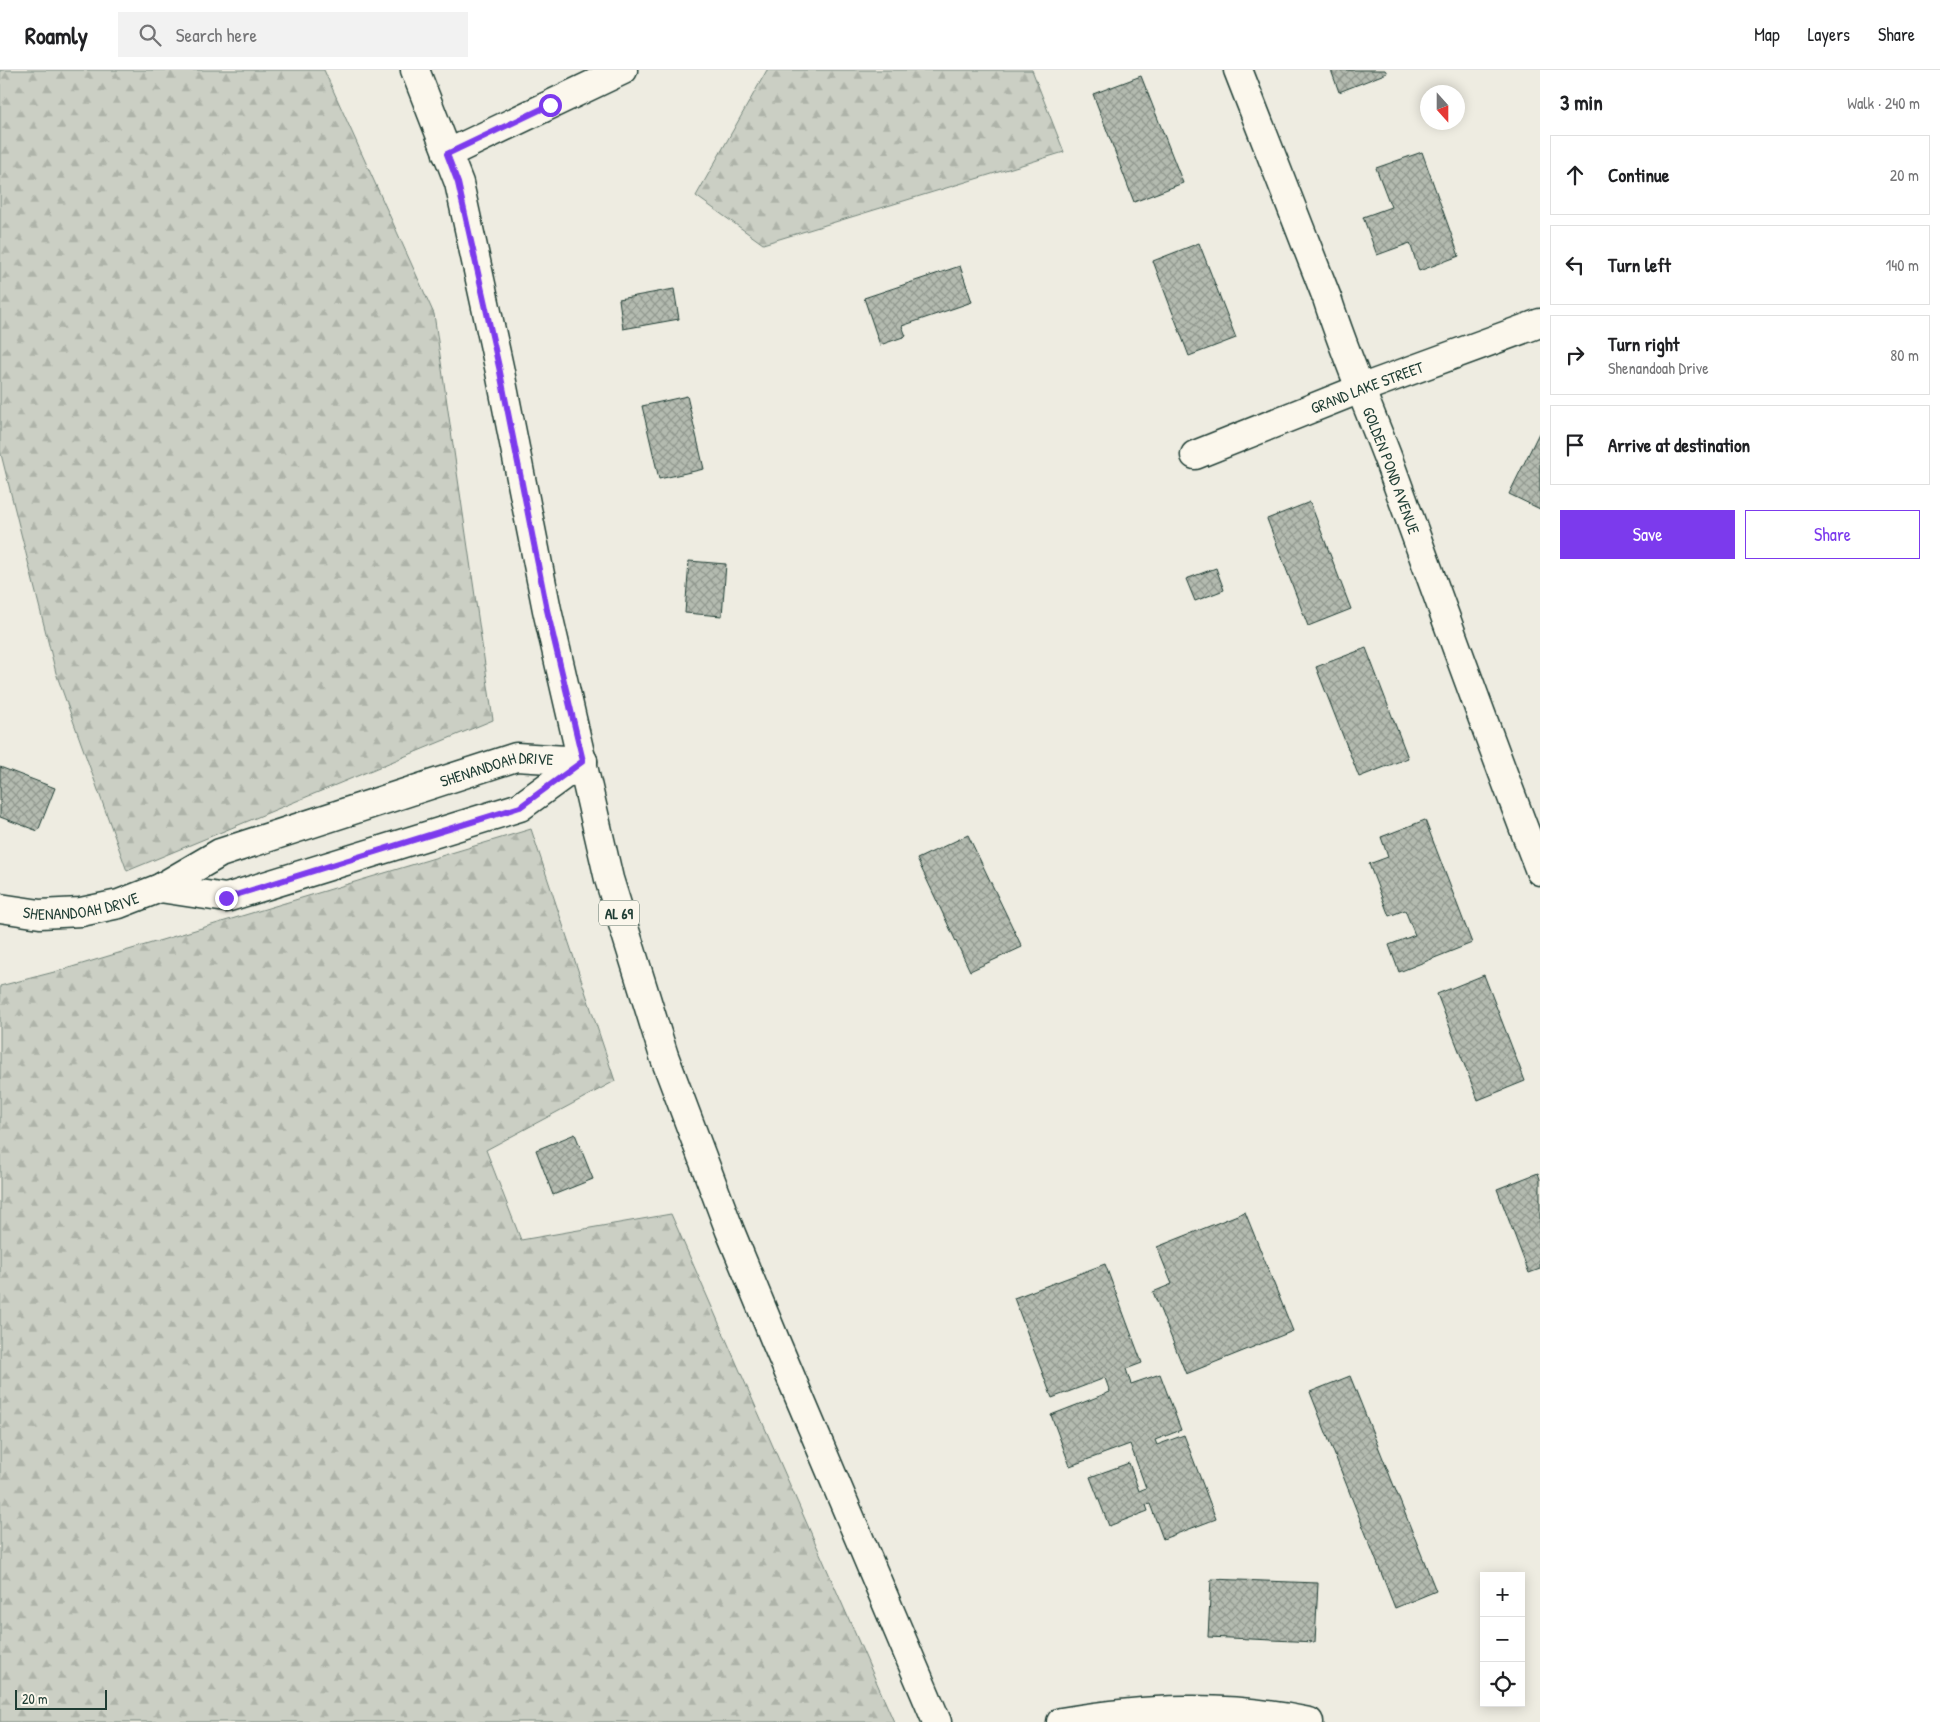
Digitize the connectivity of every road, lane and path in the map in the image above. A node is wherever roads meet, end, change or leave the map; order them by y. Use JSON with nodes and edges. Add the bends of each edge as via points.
{"nodes":[{"id":1,"x":415,"y":70,"type":"edge"},
{"id":2,"x":623,"y":70,"type":"edge"},
{"id":3,"x":1238,"y":70,"type":"edge"},
{"id":4,"x":447,"y":154,"type":"junction"},
{"id":5,"x":1540,"y":323,"type":"edge"},
{"id":6,"x":1360,"y":389,"type":"junction"},
{"id":7,"x":1195,"y":455,"type":"dead end"},
{"id":8,"x":583,"y":761,"type":"junction"},
{"id":9,"x":1540,"y":871,"type":"edge"},
{"id":10,"x":160,"y":888,"type":"junction"},
{"id":11,"x":0,"y":908,"type":"edge"},
{"id":12,"x":937,"y":1722,"type":"edge"},
{"id":13,"x":1061,"y":1722,"type":"edge"},
{"id":14,"x":1309,"y":1722,"type":"edge"}],
"edges":[{"from":1,"to":4,"type":"street","number":"AL 69"},
{"from":2,"to":4,"type":"street"},
{"from":3,"to":6,"type":"street","name":"GOLDEN POND AVENUE","via":[[1328,298]]},
{"from":4,"to":8,"type":"street","number":"AL 69","via":[[461,193],[547,610]]},
{"from":5,"to":6,"type":"street","name":"GRAND LAKE STREET"},
{"from":6,"to":7,"type":"street","name":"GRAND LAKE STREET"},
{"from":6,"to":9,"type":"street","name":"GOLDEN POND AVENUE"},
{"from":8,"to":10,"type":"street","name":"SHENANDOAH DRIVE","via":[[516,757],[220,853]]},
{"from":8,"to":10,"type":"street","name":"SHENANDOAH DRIVE","via":[[520,807],[226,898]]},
{"from":8,"to":12,"type":"street","number":"AL 69","via":[[609,879],[664,1056],[767,1322]]},
{"from":10,"to":11,"type":"street","name":"SHENANDOAH DRIVE","via":[[119,904],[81,912],[40,914]]},
{"from":13,"to":14,"type":"street","via":[[1129,1712],[1205,1709],[1244,1710]]}]}
